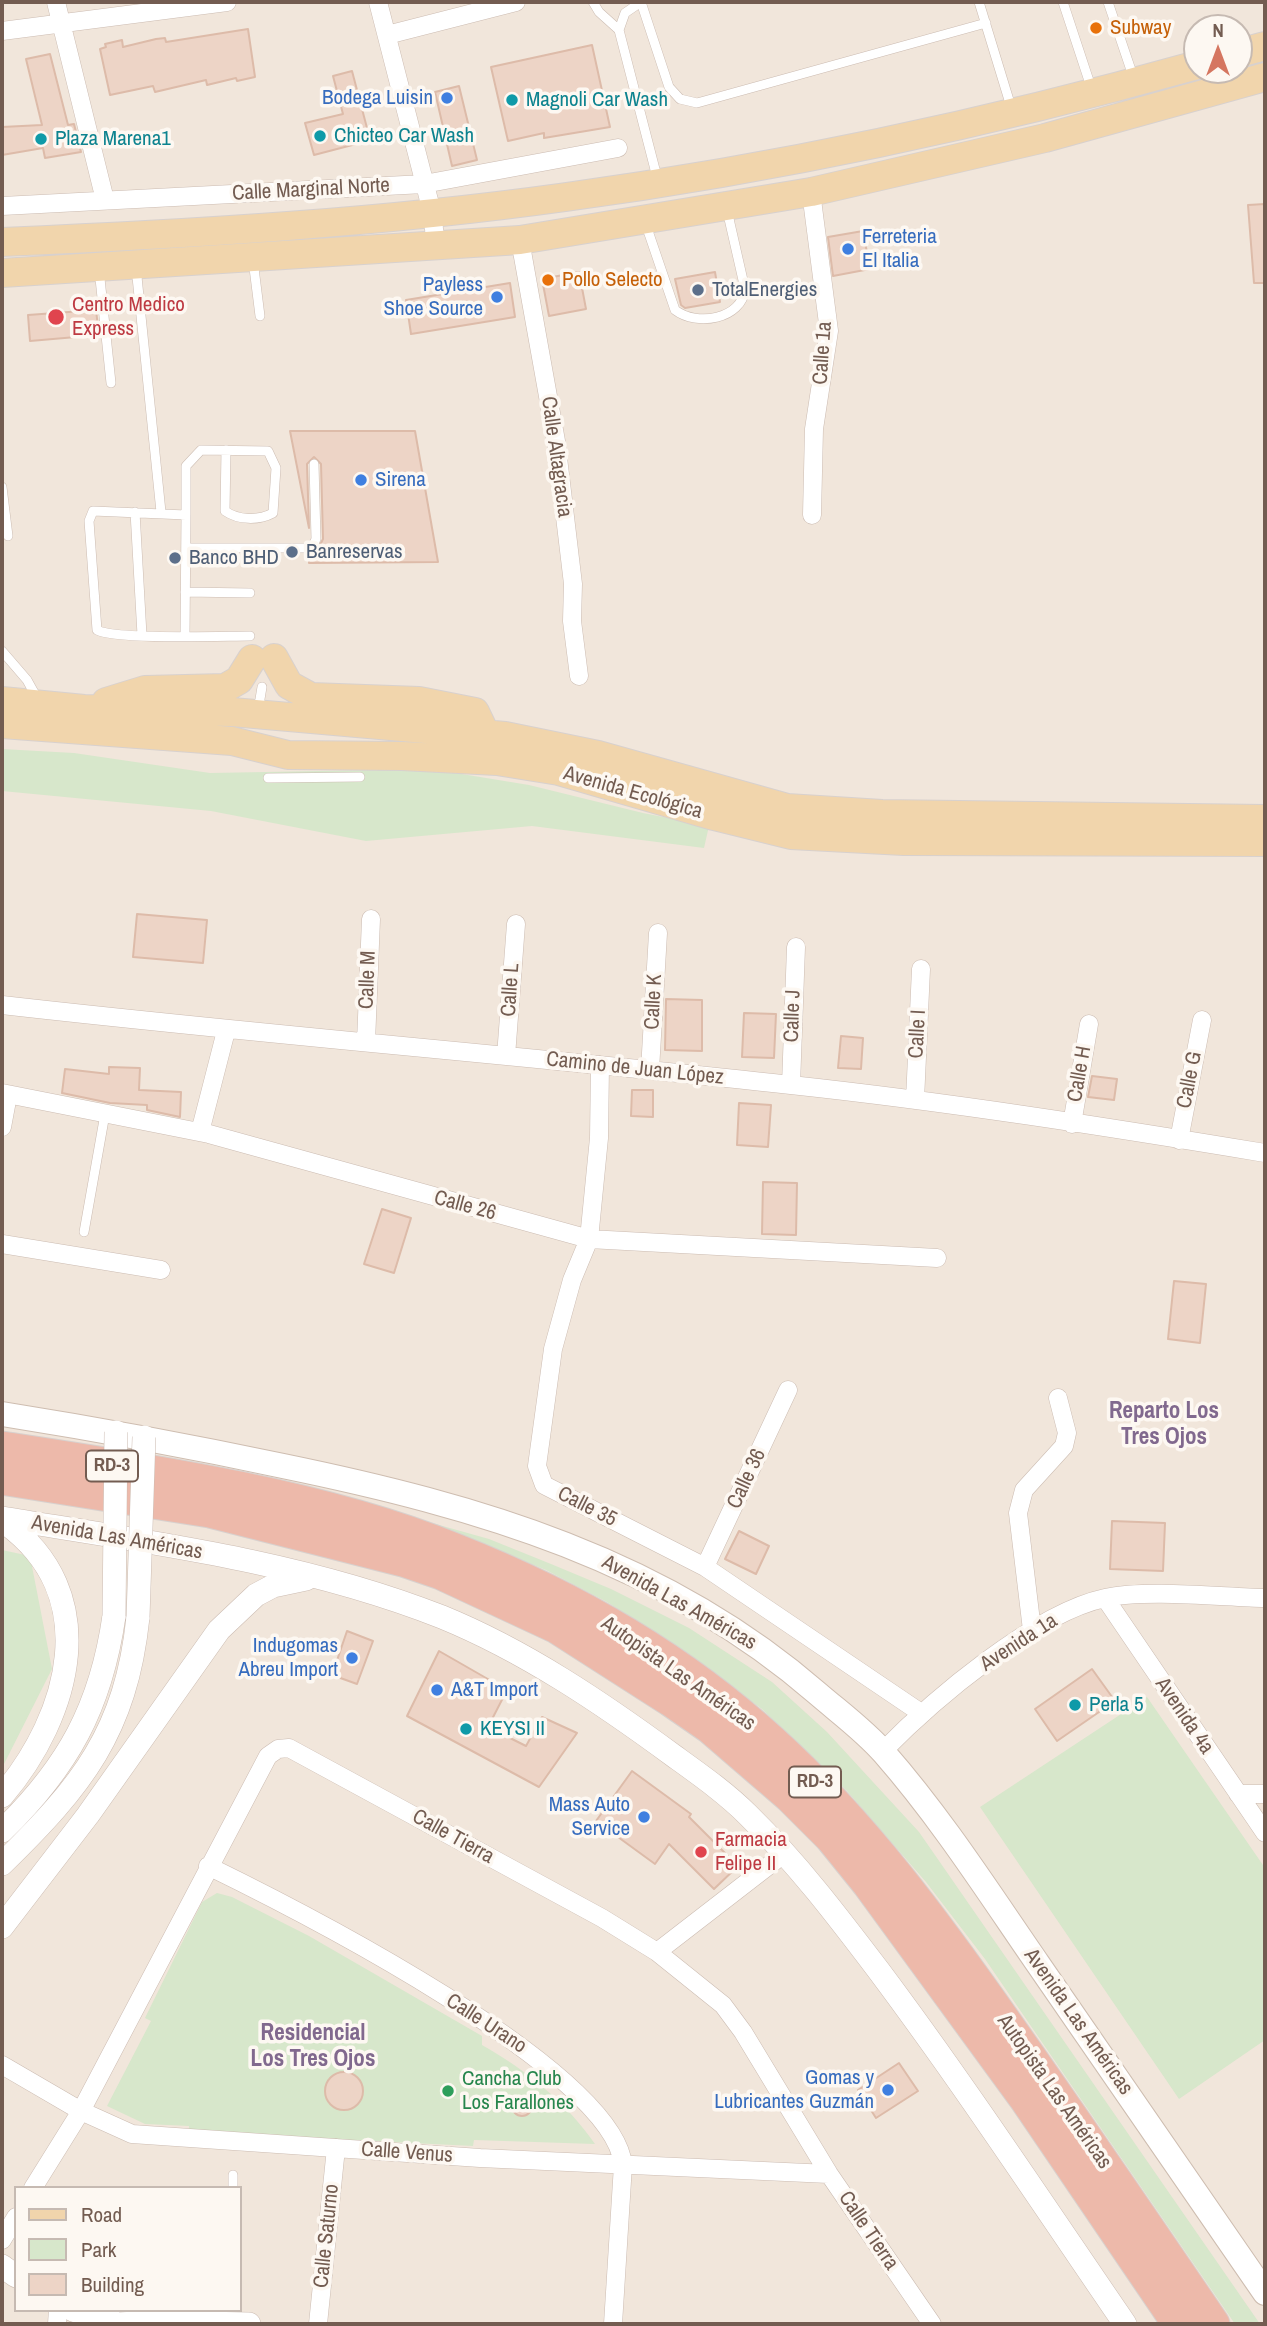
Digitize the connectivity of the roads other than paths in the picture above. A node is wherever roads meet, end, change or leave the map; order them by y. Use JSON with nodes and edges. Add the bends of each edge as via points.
{"nodes":[{"id":1,"x":55,"y":2,"type":"edge"},
{"id":2,"x":228,"y":2,"type":"edge"},
{"id":3,"x":378,"y":2,"type":"edge"},
{"id":4,"x":516,"y":2,"type":"edge"},
{"id":5,"x":593,"y":2,"type":"edge"},
{"id":6,"x":641,"y":2,"type":"edge"},
{"id":7,"x":979,"y":2,"type":"edge"},
{"id":8,"x":1063,"y":2,"type":"edge"},
{"id":9,"x":1108,"y":2,"type":"edge"},
{"id":10,"x":61,"y":23,"type":"junction"},
{"id":11,"x":986,"y":23,"type":"junction"},
{"id":12,"x":619,"y":30,"type":"junction"},
{"id":13,"x":2,"y":31,"type":"edge"},
{"id":14,"x":387,"y":35,"type":"junction"},
{"id":15,"x":1183,"y":69,"type":"edge"},
{"id":16,"x":1265,"y":77,"type":"edge"},
{"id":17,"x":1135,"y":81,"type":"junction"},
{"id":18,"x":1093,"y":91,"type":"junction"},
{"id":19,"x":1012,"y":111,"type":"junction"},
{"id":20,"x":618,"y":148,"type":"dead end"},
{"id":21,"x":659,"y":183,"type":"junction"},
{"id":22,"x":424,"y":184,"type":"junction"},
{"id":23,"x":811,"y":192,"type":"junction"},
{"id":24,"x":105,"y":200,"type":"junction"},
{"id":25,"x":2,"y":206,"type":"edge"},
{"id":26,"x":726,"y":208,"type":"junction"},
{"id":27,"x":432,"y":212,"type":"junction"},
{"id":28,"x":645,"y":220,"type":"junction"},
{"id":29,"x":520,"y":240,"type":"junction"},
{"id":30,"x":2,"y":242,"type":"edge"},
{"id":31,"x":436,"y":246,"type":"junction"},
{"id":32,"x":253,"y":258,"type":"junction"},
{"id":33,"x":136,"y":265,"type":"junction"},
{"id":34,"x":98,"y":268,"type":"junction"},
{"id":35,"x":2,"y":273,"type":"edge"},
{"id":36,"x":260,"y":316,"type":"dead end"},
{"id":37,"x":111,"y":383,"type":"dead end"},
{"id":38,"x":226,"y":450,"type":"junction"},
{"id":39,"x":314,"y":464,"type":"dead end"},
{"id":40,"x":2,"y":487,"type":"edge"},
{"id":41,"x":135,"y":512,"type":"junction"},
{"id":42,"x":161,"y":512,"type":"junction"},
{"id":43,"x":187,"y":515,"type":"junction"},
{"id":44,"x":812,"y":515,"type":"dead end"},
{"id":45,"x":8,"y":536,"type":"dead end"},
{"id":46,"x":186,"y":548,"type":"junction"},
{"id":47,"x":185,"y":592,"type":"junction"},
{"id":48,"x":250,"y":593,"type":"dead end"},
{"id":49,"x":142,"y":635,"type":"junction"},
{"id":50,"x":185,"y":636,"type":"junction"},
{"id":51,"x":2,"y":651,"type":"edge"},
{"id":52,"x":259,"y":651,"type":"junction"},
{"id":53,"x":579,"y":676,"type":"dead end"},
{"id":54,"x":262,"y":687,"type":"dead end"},
{"id":55,"x":2,"y":701,"type":"edge"},
{"id":56,"x":42,"y":705,"type":"junction"},
{"id":57,"x":84,"y":709,"type":"junction"},
{"id":58,"x":258,"y":716,"type":"junction"},
{"id":59,"x":2,"y":724,"type":"edge"},
{"id":60,"x":103,"y":731,"type":"junction"},
{"id":61,"x":486,"y":735,"type":"junction"},
{"id":62,"x":402,"y":756,"type":"junction"},
{"id":63,"x":288,"y":766,"type":"junction"},
{"id":64,"x":360,"y":777,"type":"dead end"},
{"id":65,"x":268,"y":778,"type":"dead end"},
{"id":66,"x":1265,"y":819,"type":"edge"},
{"id":67,"x":1265,"y":842,"type":"edge"},
{"id":68,"x":371,"y":919,"type":"dead end"},
{"id":69,"x":516,"y":924,"type":"dead end"},
{"id":70,"x":659,"y":933,"type":"dead end"},
{"id":71,"x":796,"y":947,"type":"dead end"},
{"id":72,"x":921,"y":968,"type":"dead end"},
{"id":73,"x":2,"y":1005,"type":"edge"},
{"id":74,"x":1202,"y":1020,"type":"dead end"},
{"id":75,"x":1089,"y":1024,"type":"dead end"},
{"id":76,"x":226,"y":1031,"type":"junction"},
{"id":77,"x":366,"y":1042,"type":"junction"},
{"id":78,"x":506,"y":1056,"type":"junction"},
{"id":79,"x":600,"y":1065,"type":"junction"},
{"id":80,"x":650,"y":1070,"type":"junction"},
{"id":81,"x":791,"y":1085,"type":"junction"},
{"id":82,"x":5,"y":1094,"type":"edge"},
{"id":83,"x":915,"y":1100,"type":"junction"},
{"id":84,"x":105,"y":1114,"type":"junction"},
{"id":85,"x":1072,"y":1124,"type":"junction"},
{"id":86,"x":2,"y":1127,"type":"edge"},
{"id":87,"x":200,"y":1132,"type":"junction"},
{"id":88,"x":1179,"y":1140,"type":"junction"},
{"id":89,"x":1265,"y":1153,"type":"edge"},
{"id":90,"x":84,"y":1232,"type":"dead end"},
{"id":91,"x":590,"y":1239,"type":"junction"},
{"id":92,"x":2,"y":1244,"type":"edge"},
{"id":93,"x":937,"y":1258,"type":"dead end"},
{"id":94,"x":160,"y":1270,"type":"dead end"},
{"id":95,"x":788,"y":1390,"type":"dead end"},
{"id":96,"x":1058,"y":1398,"type":"dead end"},
{"id":97,"x":2,"y":1414,"type":"edge"},
{"id":98,"x":116,"y":1432,"type":"junction"},
{"id":99,"x":144,"y":1437,"type":"junction"},
{"id":100,"x":2,"y":1448,"type":"edge"},
{"id":101,"x":2,"y":1478,"type":"edge"},
{"id":102,"x":2,"y":1519,"type":"edge"},
{"id":103,"x":705,"y":1567,"type":"junction"},
{"id":104,"x":317,"y":1577,"type":"junction"},
{"id":105,"x":1105,"y":1598,"type":"junction"},
{"id":106,"x":1265,"y":1598,"type":"edge"},
{"id":107,"x":1032,"y":1630,"type":"junction"},
{"id":108,"x":921,"y":1713,"type":"junction"},
{"id":109,"x":883,"y":1751,"type":"junction"},
{"id":110,"x":1238,"y":1794,"type":"junction"},
{"id":111,"x":1265,"y":1794,"type":"edge"},
{"id":112,"x":2,"y":1796,"type":"edge"},
{"id":113,"x":2,"y":1831,"type":"edge"},
{"id":114,"x":1265,"y":1833,"type":"edge"},
{"id":115,"x":785,"y":1853,"type":"junction"},
{"id":116,"x":2,"y":1864,"type":"edge"},
{"id":117,"x":208,"y":1866,"type":"junction"},
{"id":118,"x":2,"y":1927,"type":"edge"},
{"id":119,"x":657,"y":1952,"type":"junction"},
{"id":120,"x":2,"y":2065,"type":"edge"},
{"id":121,"x":81,"y":2110,"type":"junction"},
{"id":122,"x":336,"y":2148,"type":"junction"},
{"id":123,"x":622,"y":2165,"type":"junction"},
{"id":124,"x":829,"y":2174,"type":"junction"},
{"id":125,"x":233,"y":2175,"type":"dead end"},
{"id":126,"x":34,"y":2186,"type":"edge"},
{"id":127,"x":233,"y":2186,"type":"edge"},
{"id":128,"x":14,"y":2220,"type":"edge"},
{"id":129,"x":2,"y":2239,"type":"edge"},
{"id":130,"x":1265,"y":2293,"type":"edge"},
{"id":131,"x":79,"y":2312,"type":"edge"},
{"id":132,"x":118,"y":2324,"type":"edge"},
{"id":133,"x":229,"y":2324,"type":"edge"},
{"id":134,"x":249,"y":2324,"type":"edge"},
{"id":135,"x":318,"y":2324,"type":"edge"},
{"id":136,"x":613,"y":2324,"type":"edge"},
{"id":137,"x":932,"y":2324,"type":"edge"},
{"id":138,"x":1125,"y":2324,"type":"edge"},
{"id":139,"x":1180,"y":2324,"type":"edge"},
{"id":140,"x":1213,"y":2324,"type":"edge"}],
"edges":[{"from":1,"to":10,"type":"street"},
{"from":2,"to":10,"type":"street"},
{"from":3,"to":14,"type":"street"},
{"from":4,"to":14,"type":"street"},
{"from":5,"to":12,"type":"lane"},
{"from":6,"to":11,"type":"lane","via":[[669,87],[680,99],[697,103]]},
{"from":6,"to":12,"type":"lane","via":[[625,13]]},
{"from":7,"to":11,"type":"lane"},
{"from":8,"to":18,"type":"lane"},
{"from":9,"to":17,"type":"lane"},
{"from":10,"to":13,"type":"street"},
{"from":10,"to":24,"type":"street"},
{"from":11,"to":19,"type":"lane"},
{"from":12,"to":21,"type":"lane"},
{"from":14,"to":22,"type":"street"},
{"from":15,"to":17,"type":"main road"},
{"from":16,"to":23,"type":"main road","via":[[1045,138]]},
{"from":17,"to":18,"type":"main road"},
{"from":18,"to":19,"type":"main road"},
{"from":19,"to":21,"type":"main road","via":[[868,146]]},
{"from":20,"to":22,"type":"street","name":"Calle Marginal Norte"},
{"from":21,"to":27,"type":"main road"},
{"from":22,"to":24,"type":"street","name":"Calle Marginal Norte"},
{"from":22,"to":27,"type":"street"},
{"from":23,"to":26,"type":"main road"},
{"from":23,"to":44,"type":"street","name":"Calle 1a","via":[[829,331],[814,429]]},
{"from":24,"to":25,"type":"street","name":"Calle Marginal Norte"},
{"from":26,"to":28,"type":"main road"},
{"from":26,"to":28,"type":"lane","via":[[745,289],[743,300],[734,311],[699,319],[686,318],[675,310]]},
{"from":27,"to":30,"type":"main road"},
{"from":27,"to":31,"type":"street"},
{"from":28,"to":29,"type":"main road"},
{"from":29,"to":31,"type":"main road"},
{"from":29,"to":53,"type":"street","name":"Calle Altagracia","via":[[556,441]]},
{"from":31,"to":32,"type":"main road"},
{"from":32,"to":33,"type":"main road"},
{"from":32,"to":36,"type":"lane"},
{"from":33,"to":34,"type":"main road"},
{"from":33,"to":42,"type":"lane"},
{"from":34,"to":35,"type":"main road"},
{"from":34,"to":37,"type":"lane"},
{"from":38,"to":38,"type":"lane","via":[[268,451],[273,457],[272,513],[234,518],[225,511]]},
{"from":38,"to":43,"type":"lane","via":[[201,450],[190,459],[186,466]]},
{"from":39,"to":46,"type":"lane","via":[[316,539],[312,548]]},
{"from":40,"to":45,"type":"lane"},
{"from":41,"to":42,"type":"lane"},
{"from":41,"to":49,"type":"lane"},
{"from":41,"to":49,"type":"lane","via":[[93,511],[89,521],[97,631]]},
{"from":42,"to":43,"type":"lane"},
{"from":43,"to":46,"type":"lane"},
{"from":46,"to":47,"type":"lane"},
{"from":47,"to":48,"type":"lane"},
{"from":47,"to":50,"type":"lane"},
{"from":49,"to":50,"type":"lane"},
{"from":50,"to":52,"type":"lane"},
{"from":51,"to":56,"type":"lane"},
{"from":52,"to":57,"type":"main road","via":[[239,680],[225,688],[145,690]]},
{"from":52,"to":61,"type":"main road","via":[[289,685],[311,697],[456,706],[475,712]]},
{"from":54,"to":58,"type":"lane"},
{"from":55,"to":56,"type":"main road","name":"Avenida Ecológica"},
{"from":56,"to":57,"type":"main road","name":"Avenida Ecológica"},
{"from":57,"to":58,"type":"main road","name":"Avenida Ecológica"},
{"from":58,"to":60,"type":"main road","via":[[240,724],[121,721]]},
{"from":58,"to":61,"type":"main road","name":"Avenida Ecológica"},
{"from":58,"to":62,"type":"main road","via":[[289,728],[371,733],[388,738]]},
{"from":59,"to":60,"type":"main road","name":"Avenida Ecológica"},
{"from":60,"to":63,"type":"main road","name":"Avenida Ecológica","via":[[232,741]]},
{"from":61,"to":66,"type":"main road","name":"Avenida Ecológica","via":[[598,755],[787,808],[882,814]]},
{"from":62,"to":63,"type":"main road","name":"Avenida Ecológica"},
{"from":62,"to":67,"type":"main road","name":"Avenida Ecológica","via":[[497,761],[559,771],[792,835],[904,841]]},
{"from":63,"to":64,"type":"lane"},
{"from":63,"to":65,"type":"lane"},
{"from":68,"to":77,"type":"street","name":"Calle M"},
{"from":69,"to":78,"type":"street","name":"Calle L"},
{"from":70,"to":80,"type":"street","name":"Calle K"},
{"from":71,"to":81,"type":"street","name":"Calle J"},
{"from":72,"to":83,"type":"street","name":"Calle I"},
{"from":73,"to":76,"type":"street","name":"Camino de Juan López"},
{"from":74,"to":88,"type":"street","name":"Calle G"},
{"from":75,"to":85,"type":"street","name":"Calle H"},
{"from":76,"to":77,"type":"street","name":"Camino de Juan López"},
{"from":76,"to":87,"type":"street"},
{"from":77,"to":78,"type":"street","name":"Camino de Juan López"},
{"from":78,"to":79,"type":"street","name":"Camino de Juan López"},
{"from":79,"to":80,"type":"street","name":"Camino de Juan López"},
{"from":79,"to":91,"type":"street","name":"Calle 35"},
{"from":80,"to":81,"type":"street","name":"Camino de Juan López"},
{"from":81,"to":83,"type":"street","name":"Camino de Juan López"},
{"from":82,"to":84,"type":"street","name":"Calle 26"},
{"from":82,"to":86,"type":"street"},
{"from":83,"to":85,"type":"street","name":"Camino de Juan López"},
{"from":84,"to":87,"type":"street","name":"Calle 26"},
{"from":84,"to":90,"type":"lane"},
{"from":85,"to":88,"type":"street","name":"Camino de Juan López"},
{"from":87,"to":91,"type":"street","name":"Calle 26"},
{"from":88,"to":89,"type":"street","name":"Camino de Juan López"},
{"from":91,"to":93,"type":"street","name":"Calle 26"},
{"from":91,"to":103,"type":"street","name":"Calle 35","via":[[572,1280],[553,1349],[537,1466],[544,1485]]},
{"from":92,"to":94,"type":"street"},
{"from":95,"to":103,"type":"street","name":"Calle 36"},
{"from":96,"to":107,"type":"street","via":[[1066,1433],[1064,1446],[1024,1490],[1018,1513]]},
{"from":97,"to":98,"type":"main road","name":"Avenida Las Américas"},
{"from":98,"to":99,"type":"main road","name":"Avenida Las Américas"},
{"from":98,"to":113,"type":"street","bridge":true,"via":[[114,1616],[108,1658],[79,1736],[53,1775]]},
{"from":99,"to":109,"type":"main road","name":"Avenida Las Américas","via":[[469,1509],[562,1542],[716,1618],[765,1651]]},
{"from":99,"to":116,"type":"street","bridge":true,"via":[[138,1617],[133,1664],[121,1704],[102,1748],[78,1784]]},
{"from":100,"to":140,"type":"highway","name":"Autopista Las Américas","number":"RD-3","via":[[261,1495],[431,1541],[591,1613],[726,1702],[812,1779],[922,1905]]},
{"from":101,"to":139,"type":"highway","name":"Autopista Las Américas","number":"RD-3","via":[[210,1511],[357,1546],[428,1569],[557,1627],[691,1713],[790,1796],[869,1884],[1019,2089]]},
{"from":102,"to":104,"type":"street","name":"Avenida Las Américas","via":[[132,1539]]},
{"from":102,"to":112,"type":"street","via":[[29,1539],[53,1572],[66,1637],[56,1709],[31,1758]]},
{"from":103,"to":108,"type":"street","name":"Calle 35"},
{"from":104,"to":115,"type":"street","name":"Avenida Las Américas","via":[[445,1618],[553,1674],[702,1777],[745,1811]]},
{"from":104,"to":118,"type":"street","via":[[273,1586],[248,1601],[226,1623]]},
{"from":105,"to":106,"type":"street","name":"Avenida 1a"},
{"from":105,"to":107,"type":"street","name":"Avenida 1a"},
{"from":105,"to":110,"type":"street","name":"Avenida 4a"},
{"from":107,"to":108,"type":"street","name":"Avenida 1a"},
{"from":108,"to":109,"type":"street","name":"Avenida 1a"},
{"from":109,"to":130,"type":"main road","name":"Avenida Las Américas","via":[[964,1858]]},
{"from":110,"to":111,"type":"street"},
{"from":110,"to":114,"type":"street","name":"Avenida 4a"},
{"from":115,"to":119,"type":"street"},
{"from":115,"to":138,"type":"street","name":"Avenida Las Américas","via":[[929,2038]]},
{"from":117,"to":119,"type":"street","name":"Calle Tierra","via":[[268,1756],[289,1748]]},
{"from":117,"to":121,"type":"street","name":"Calle Tierra"},
{"from":117,"to":123,"type":"street","name":"Calle Urano","via":[[395,1967],[525,2048],[604,2120],[621,2150]]},
{"from":119,"to":124,"type":"street","name":"Calle Tierra","via":[[723,2005]]},
{"from":120,"to":121,"type":"street","name":"Calle Venus"},
{"from":121,"to":122,"type":"street","name":"Calle Venus","via":[[132,2134]]},
{"from":121,"to":126,"type":"street","name":"Calle Tierra"},
{"from":122,"to":123,"type":"street","name":"Calle Venus"},
{"from":122,"to":135,"type":"street","name":"Calle Saturno"},
{"from":123,"to":124,"type":"street","name":"Calle Venus"},
{"from":123,"to":136,"type":"street","name":"Calle Urano"},
{"from":124,"to":137,"type":"street","name":"Calle Tierra"},
{"from":125,"to":127,"type":"lane"},
{"from":128,"to":129,"type":"street"},
{"from":131,"to":132,"type":"street"},
{"from":132,"to":133,"type":"street"},
{"from":133,"to":134,"type":"street"}]}
